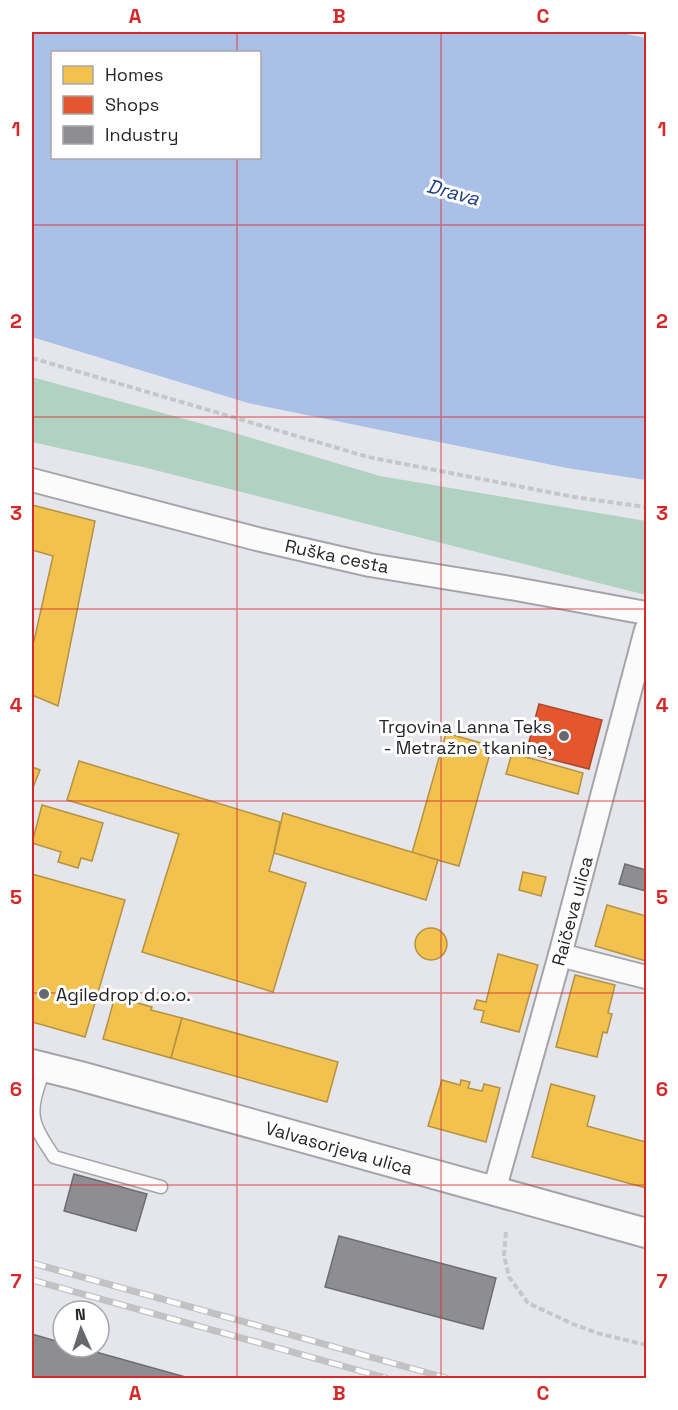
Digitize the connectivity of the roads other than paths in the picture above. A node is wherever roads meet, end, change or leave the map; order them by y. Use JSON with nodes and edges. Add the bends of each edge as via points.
{"nodes":[{"id":1,"x":32,"y":480,"type":"edge"},
{"id":2,"x":646,"y":613,"type":"edge"},
{"id":3,"x":646,"y":630,"type":"edge"},
{"id":4,"x":560,"y":955,"type":"junction"},
{"id":5,"x":646,"y":977,"type":"edge"},
{"id":6,"x":38,"y":1065,"type":"edge"},
{"id":7,"x":161,"y":1186,"type":"dead end"},
{"id":8,"x":494,"y":1191,"type":"junction"},
{"id":9,"x":646,"y":1233,"type":"edge"}],
"edges":[{"from":1,"to":2,"type":"street","name":"Ruška cesta","via":[[370,564]]},
{"from":3,"to":4,"type":"street","name":"Raičeva ulica"},
{"from":4,"to":5,"type":"street"},
{"from":4,"to":8,"type":"street","name":"Raičeva ulica"},
{"from":6,"to":7,"type":"lane","via":[[34,1119],[54,1157]]},
{"from":6,"to":8,"type":"street","name":"Valvasorjeva ulica"},
{"from":8,"to":9,"type":"street","name":"Valvasorjeva ulica"}]}
